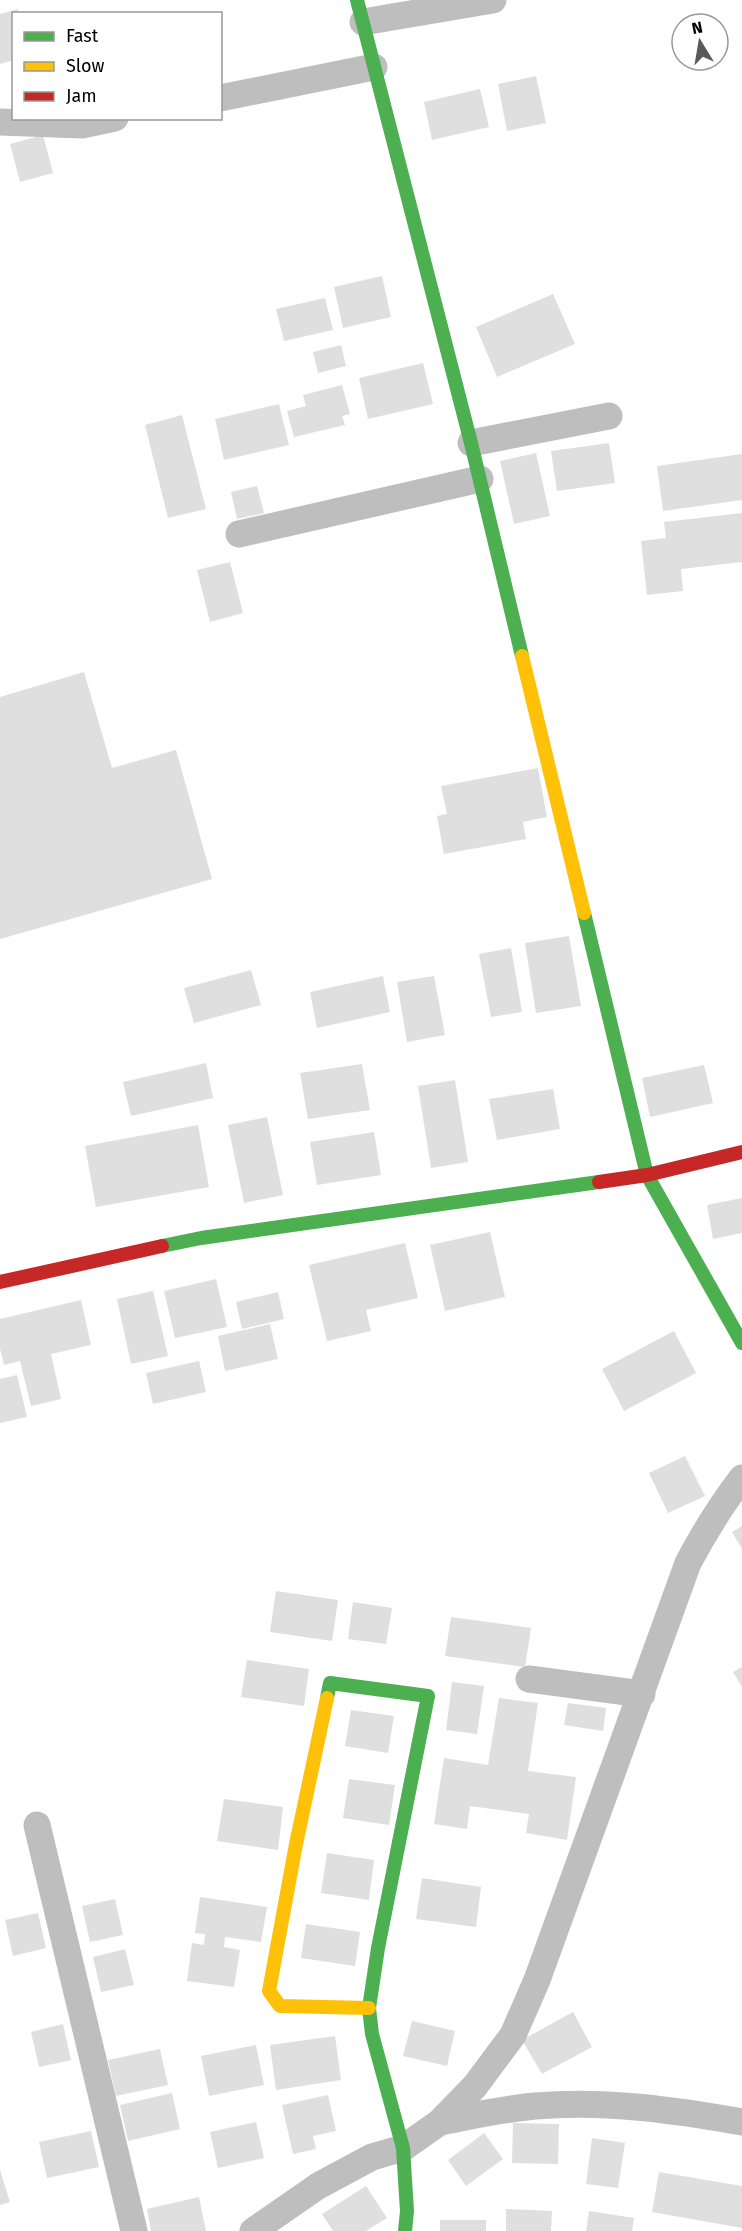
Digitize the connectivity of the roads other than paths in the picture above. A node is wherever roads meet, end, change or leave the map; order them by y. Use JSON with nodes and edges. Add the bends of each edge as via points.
{"nodes":[{"id":1,"x":494,"y":0,"type":"edge"},
{"id":2,"x":360,"y":11,"type":"edge"},
{"id":3,"x":375,"y":67,"type":"junction"},
{"id":4,"x":222,"y":98,"type":"edge"},
{"id":5,"x":106,"y":120,"type":"edge"},
{"id":6,"x":0,"y":122,"type":"edge"},
{"id":7,"x":609,"y":416,"type":"dead end"},
{"id":8,"x":471,"y":443,"type":"junction"},
{"id":9,"x":480,"y":479,"type":"junction"},
{"id":10,"x":239,"y":534,"type":"dead end"},
{"id":11,"x":742,"y":1152,"type":"edge"},
{"id":12,"x":647,"y":1175,"type":"junction"},
{"id":13,"x":0,"y":1282,"type":"edge"},
{"id":14,"x":742,"y":1343,"type":"edge"},
{"id":15,"x":742,"y":1478,"type":"edge"},
{"id":16,"x":529,"y":1679,"type":"dead end"},
{"id":17,"x":642,"y":1694,"type":"junction"},
{"id":18,"x":37,"y":1825,"type":"dead end"},
{"id":19,"x":369,"y":2008,"type":"junction"},
{"id":20,"x":440,"y":2122,"type":"junction"},
{"id":21,"x":742,"y":2122,"type":"edge"},
{"id":22,"x":403,"y":2148,"type":"junction"},
{"id":23,"x":134,"y":2231,"type":"edge"},
{"id":24,"x":252,"y":2231,"type":"edge"},
{"id":25,"x":405,"y":2231,"type":"edge"}],
"edges":[{"from":1,"to":2,"type":"street"},
{"from":2,"to":3,"type":"street"},
{"from":3,"to":4,"type":"street"},
{"from":3,"to":8,"type":"street"},
{"from":5,"to":6,"type":"street","via":[[82,125]]},
{"from":7,"to":8,"type":"street"},
{"from":8,"to":9,"type":"street"},
{"from":9,"to":10,"type":"street"},
{"from":9,"to":12,"type":"street"},
{"from":11,"to":12,"type":"street"},
{"from":12,"to":13,"type":"street","via":[[201,1238]]},
{"from":12,"to":14,"type":"street"},
{"from":15,"to":17,"type":"street","via":[[688,1563]]},
{"from":16,"to":17,"type":"street"},
{"from":17,"to":20,"type":"street","via":[[513,2036],[475,2086]]},
{"from":18,"to":23,"type":"street"},
{"from":19,"to":19,"type":"street","via":[[428,1696],[330,1683],[269,1991],[280,2006]]},
{"from":19,"to":22,"type":"street","via":[[372,2034]]},
{"from":20,"to":21,"type":"street","via":[[536,2106],[576,2105],[685,2112]]},
{"from":20,"to":22,"type":"street"},
{"from":22,"to":24,"type":"street","via":[[372,2157],[318,2186]]},
{"from":22,"to":25,"type":"street"}]}
